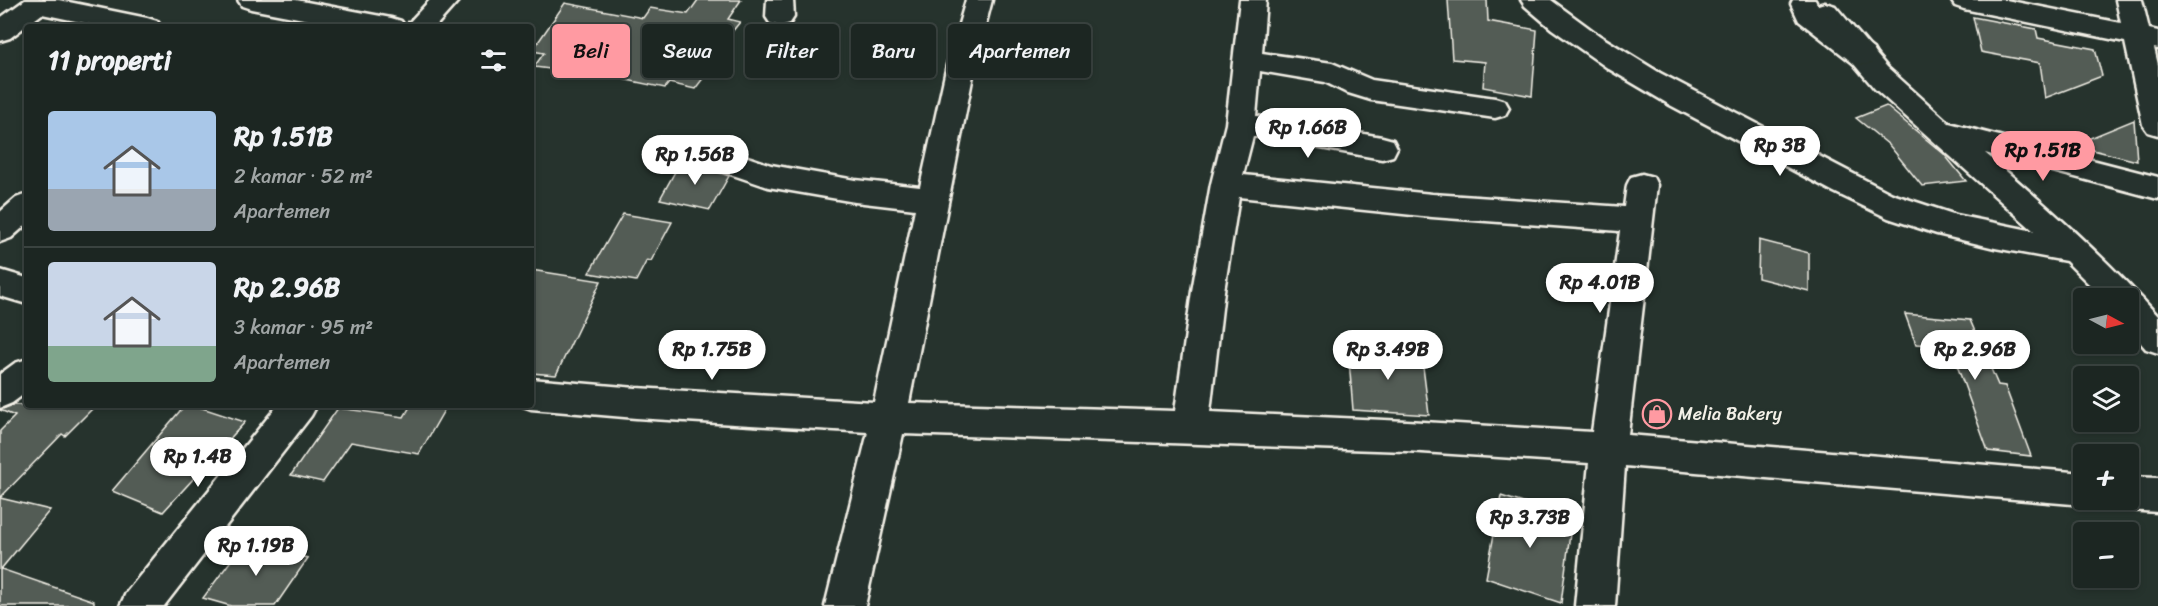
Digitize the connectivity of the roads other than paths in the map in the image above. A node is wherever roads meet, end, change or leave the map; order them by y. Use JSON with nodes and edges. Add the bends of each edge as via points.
{"nodes":[{"id":1,"x":252,"y":0,"type":"edge"},
{"id":2,"x":446,"y":0,"type":"edge"},
{"id":3,"x":980,"y":0,"type":"edge"},
{"id":4,"x":1253,"y":0,"type":"edge"},
{"id":5,"x":1534,"y":0,"type":"edge"},
{"id":6,"x":1964,"y":0,"type":"edge"},
{"id":7,"x":2129,"y":0,"type":"edge"},
{"id":8,"x":40,"y":2,"type":"edge"},
{"id":9,"x":1809,"y":4,"type":"edge"},
{"id":10,"x":134,"y":24,"type":"edge"},
{"id":11,"x":376,"y":24,"type":"edge"},
{"id":12,"x":422,"y":24,"type":"edge"},
{"id":13,"x":0,"y":32,"type":"edge"},
{"id":14,"x":2148,"y":38,"type":"edge"},
{"id":15,"x":1248,"y":60,"type":"junction"},
{"id":16,"x":1495,"y":108,"type":"dead end"},
{"id":17,"x":1241,"y":124,"type":"junction"},
{"id":18,"x":2158,"y":125,"type":"edge"},
{"id":19,"x":1940,"y":130,"type":"junction"},
{"id":20,"x":1382,"y":148,"type":"dead end"},
{"id":21,"x":706,"y":154,"type":"dead end"},
{"id":22,"x":1226,"y":183,"type":"junction"},
{"id":23,"x":1642,"y":185,"type":"dead end"},
{"id":24,"x":2158,"y":188,"type":"edge"},
{"id":25,"x":933,"y":200,"type":"junction"},
{"id":26,"x":24,"y":210,"type":"edge"},
{"id":27,"x":1638,"y":220,"type":"junction"},
{"id":28,"x":0,"y":230,"type":"edge"},
{"id":29,"x":2074,"y":250,"type":"junction"},
{"id":30,"x":0,"y":283,"type":"edge"},
{"id":31,"x":2112,"y":288,"type":"edge"},
{"id":32,"x":24,"y":290,"type":"edge"},
{"id":33,"x":2139,"y":317,"type":"edge"},
{"id":34,"x":2158,"y":339,"type":"edge"},
{"id":35,"x":24,"y":375,"type":"edge"},
{"id":36,"x":0,"y":393,"type":"edge"},
{"id":37,"x":534,"y":394,"type":"edge"},
{"id":38,"x":297,"y":408,"type":"edge"},
{"id":39,"x":888,"y":418,"type":"junction"},
{"id":40,"x":1191,"y":427,"type":"junction"},
{"id":41,"x":1608,"y":449,"type":"junction"},
{"id":42,"x":2073,"y":488,"type":"edge"},
{"id":43,"x":2139,"y":494,"type":"edge"},
{"id":44,"x":2158,"y":495,"type":"edge"},
{"id":45,"x":140,"y":606,"type":"edge"},
{"id":46,"x":845,"y":606,"type":"edge"},
{"id":47,"x":1595,"y":606,"type":"edge"}],
"edges":[{"from":1,"to":11,"type":"street"},
{"from":2,"to":12,"type":"street"},
{"from":3,"to":25,"type":"street","via":[[961,66]]},
{"from":4,"to":15,"type":"street"},
{"from":5,"to":29,"type":"street","via":[[1605,55],[1878,200],[1964,230]]},
{"from":6,"to":14,"type":"street"},
{"from":7,"to":14,"type":"street"},
{"from":8,"to":10,"type":"street"},
{"from":8,"to":13,"type":"street"},
{"from":9,"to":19,"type":"street","via":[[1842,27],[1883,80]]},
{"from":14,"to":18,"type":"street"},
{"from":15,"to":16,"type":"street","via":[[1332,73],[1371,90]]},
{"from":15,"to":17,"type":"street"},
{"from":17,"to":20,"type":"street"},
{"from":17,"to":22,"type":"street"},
{"from":19,"to":24,"type":"street"},
{"from":19,"to":29,"type":"street"},
{"from":21,"to":25,"type":"street","via":[[768,176]]},
{"from":22,"to":27,"type":"street","via":[[1391,202]]},
{"from":22,"to":40,"type":"street"},
{"from":23,"to":27,"type":"street"},
{"from":25,"to":39,"type":"street"},
{"from":26,"to":28,"type":"street"},
{"from":27,"to":41,"type":"street"},
{"from":29,"to":31,"type":"street"},
{"from":30,"to":32,"type":"street"},
{"from":33,"to":34,"type":"street"},
{"from":35,"to":36,"type":"street"},
{"from":37,"to":39,"type":"street"},
{"from":38,"to":45,"type":"street"},
{"from":39,"to":40,"type":"street"},
{"from":39,"to":46,"type":"street"},
{"from":40,"to":41,"type":"street"},
{"from":41,"to":42,"type":"street"},
{"from":41,"to":47,"type":"street"},
{"from":43,"to":44,"type":"street"}]}
